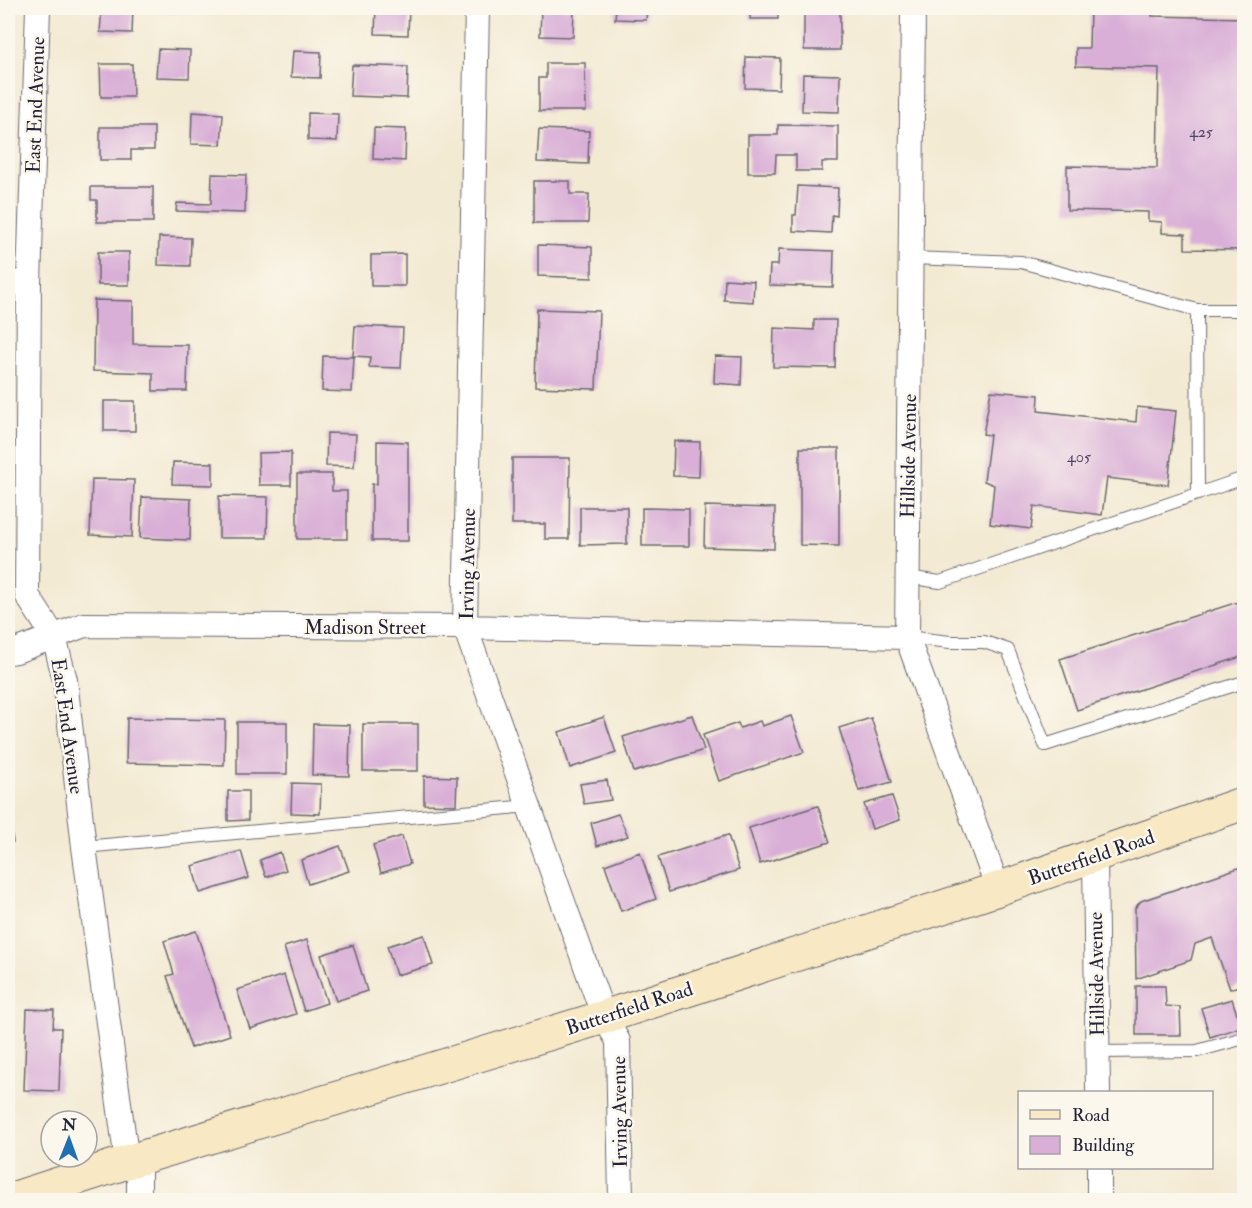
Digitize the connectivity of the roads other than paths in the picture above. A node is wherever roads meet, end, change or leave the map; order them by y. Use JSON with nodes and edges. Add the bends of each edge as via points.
{"nodes":[{"id":1,"x":38,"y":8,"type":"edge"},
{"id":2,"x":477,"y":8,"type":"edge"},
{"id":3,"x":913,"y":8,"type":"edge"},
{"id":4,"x":910,"y":258,"type":"junction"},
{"id":5,"x":18,"y":283,"type":"edge"},
{"id":6,"x":1197,"y":310,"type":"junction"},
{"id":7,"x":1245,"y":310,"type":"edge"},
{"id":8,"x":1245,"y":478,"type":"edge"},
{"id":9,"x":1198,"y":494,"type":"junction"},
{"id":10,"x":907,"y":577,"type":"junction"},
{"id":11,"x":465,"y":627,"type":"junction"},
{"id":12,"x":54,"y":637,"type":"junction"},
{"id":13,"x":907,"y":637,"type":"junction"},
{"id":14,"x":8,"y":652,"type":"edge"},
{"id":15,"x":1245,"y":682,"type":"edge"},
{"id":16,"x":1245,"y":803,"type":"edge"},
{"id":17,"x":529,"y":806,"type":"junction"},
{"id":18,"x":84,"y":847,"type":"junction"},
{"id":19,"x":1095,"y":856,"type":"junction"},
{"id":20,"x":998,"y":889,"type":"junction"},
{"id":21,"x":604,"y":1017,"type":"junction"},
{"id":22,"x":1245,"y":1038,"type":"edge"},
{"id":23,"x":1097,"y":1052,"type":"junction"},
{"id":24,"x":1098,"y":1091,"type":"edge"},
{"id":25,"x":133,"y":1160,"type":"junction"},
{"id":26,"x":1099,"y":1169,"type":"edge"},
{"id":27,"x":9,"y":1200,"type":"edge"},
{"id":28,"x":139,"y":1200,"type":"edge"},
{"id":29,"x":621,"y":1200,"type":"edge"},
{"id":30,"x":1099,"y":1200,"type":"edge"}],
"edges":[{"from":1,"to":5,"type":"street","name":"East End Avenue"},
{"from":2,"to":11,"type":"street","name":"Irving Avenue"},
{"from":3,"to":4,"type":"street","name":"Hillside Avenue"},
{"from":4,"to":6,"type":"lane","via":[[1021,262]]},
{"from":4,"to":10,"type":"street","name":"Hillside Avenue"},
{"from":5,"to":12,"type":"street","name":"East End Avenue","via":[[27,595]]},
{"from":6,"to":7,"type":"lane"},
{"from":6,"to":9,"type":"lane"},
{"from":8,"to":9,"type":"lane"},
{"from":9,"to":10,"type":"lane","via":[[940,582]]},
{"from":10,"to":13,"type":"street","name":"Hillside Avenue"},
{"from":11,"to":12,"type":"street","name":"Madison Street","via":[[84,625]]},
{"from":11,"to":13,"type":"street","name":"Madison Street"},
{"from":11,"to":17,"type":"street","name":"Irving Avenue"},
{"from":12,"to":14,"type":"street","name":"Madison Street"},
{"from":12,"to":18,"type":"street","name":"East End Avenue","via":[[64,680]]},
{"from":13,"to":15,"type":"lane","via":[[984,642],[1008,650],[1045,745]]},
{"from":13,"to":20,"type":"street","name":"Hillside Avenue"},
{"from":16,"to":19,"type":"main road","name":"Butterfield Road"},
{"from":17,"to":18,"type":"lane"},
{"from":17,"to":21,"type":"street","name":"Irving Avenue"},
{"from":18,"to":25,"type":"street","name":"East End Avenue"},
{"from":19,"to":20,"type":"main road","name":"Butterfield Road"},
{"from":19,"to":23,"type":"street","name":"Hillside Avenue"},
{"from":20,"to":21,"type":"main road","name":"Butterfield Road"},
{"from":21,"to":25,"type":"main road","name":"Butterfield Road"},
{"from":21,"to":29,"type":"street","name":"Irving Avenue","via":[[618,1041]]},
{"from":22,"to":23,"type":"lane","via":[[1197,1051]]},
{"from":23,"to":24,"type":"street","name":"Hillside Avenue"},
{"from":25,"to":27,"type":"main road","name":"Butterfield Road"},
{"from":25,"to":28,"type":"street","name":"East End Avenue"},
{"from":26,"to":30,"type":"street"}]}
